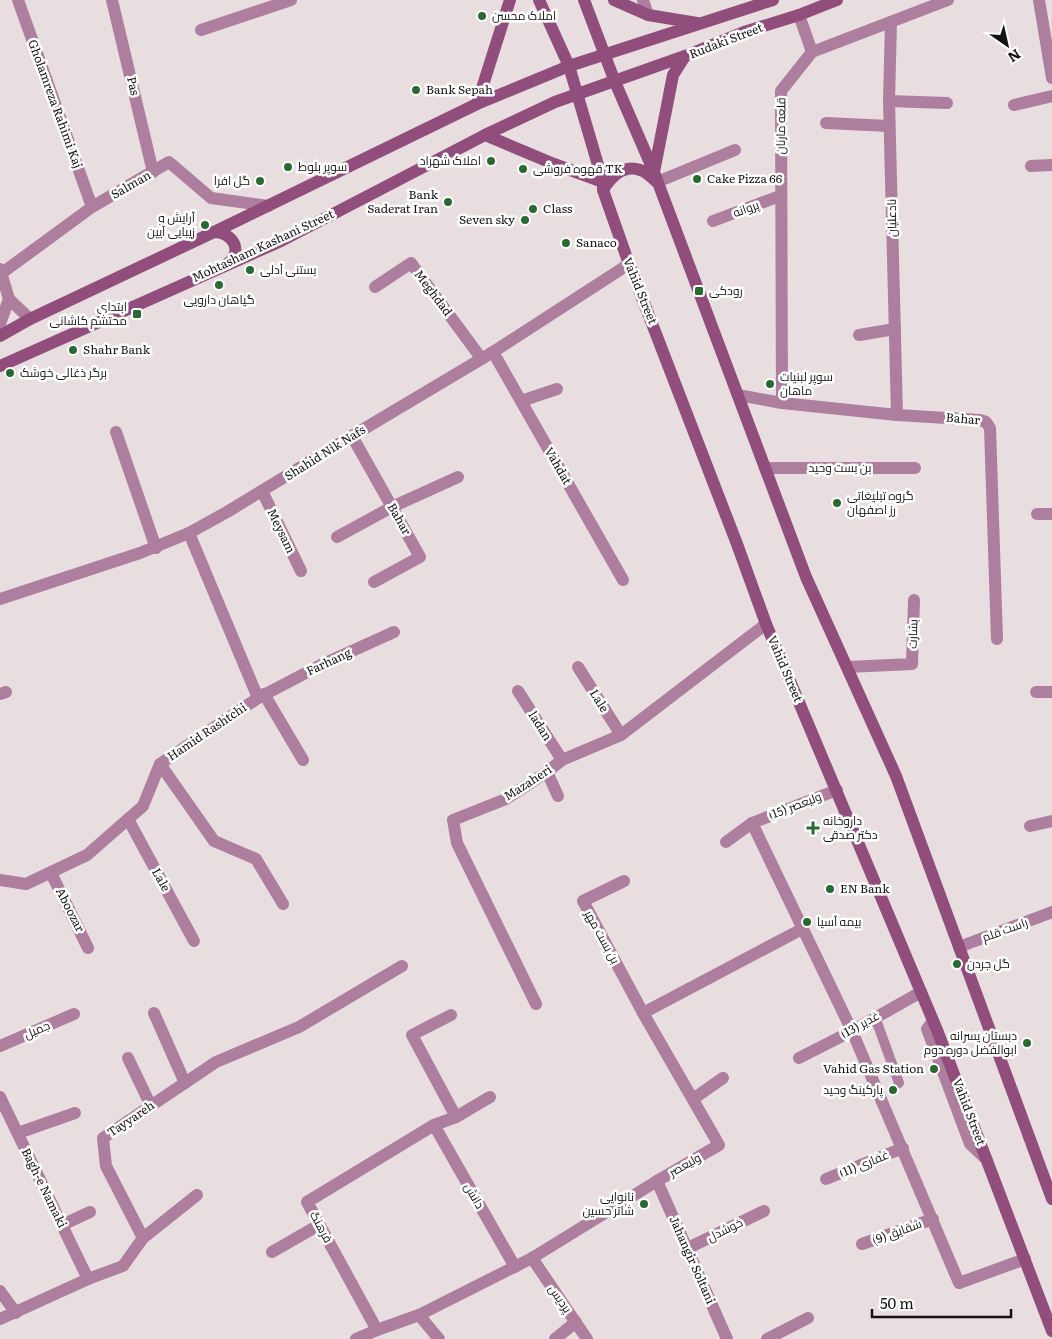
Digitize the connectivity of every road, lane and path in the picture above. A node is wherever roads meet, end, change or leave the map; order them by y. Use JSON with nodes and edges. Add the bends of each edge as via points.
{"nodes":[{"id":1,"x":18,"y":0,"type":"edge"},
{"id":2,"x":112,"y":0,"type":"edge"},
{"id":3,"x":291,"y":0,"type":"edge"},
{"id":4,"x":510,"y":0,"type":"edge"},
{"id":5,"x":539,"y":0,"type":"edge"},
{"id":6,"x":584,"y":0,"type":"edge"},
{"id":7,"x":614,"y":0,"type":"edge"},
{"id":8,"x":644,"y":0,"type":"edge"},
{"id":9,"x":773,"y":0,"type":"edge"},
{"id":10,"x":838,"y":0,"type":"edge"},
{"id":11,"x":948,"y":0,"type":"edge"},
{"id":12,"x":1040,"y":0,"type":"edge"},
{"id":13,"x":648,"y":14,"type":"junction"},
{"id":14,"x":799,"y":15,"type":"junction"},
{"id":15,"x":891,"y":22,"type":"junction"},
{"id":16,"x":702,"y":23,"type":"junction"},
{"id":17,"x":201,"y":30,"type":"dead end"},
{"id":18,"x":812,"y":52,"type":"junction"},
{"id":19,"x":605,"y":54,"type":"junction"},
{"id":20,"x":685,"y":56,"type":"junction"},
{"id":21,"x":569,"y":66,"type":"junction"},
{"id":22,"x":1052,"y":78,"type":"edge"},
{"id":23,"x":615,"y":82,"type":"junction"},
{"id":24,"x":577,"y":94,"type":"junction"},
{"id":25,"x":1052,"y":96,"type":"edge"},
{"id":26,"x":889,"y":101,"type":"junction"},
{"id":27,"x":947,"y":103,"type":"dead end"},
{"id":28,"x":477,"y":104,"type":"junction"},
{"id":29,"x":1014,"y":105,"type":"dead end"},
{"id":30,"x":826,"y":123,"type":"dead end"},
{"id":31,"x":889,"y":126,"type":"junction"},
{"id":32,"x":486,"y":135,"type":"junction"},
{"id":33,"x":735,"y":150,"type":"dead end"},
{"id":34,"x":1052,"y":165,"type":"edge"},
{"id":35,"x":1031,"y":166,"type":"dead end"},
{"id":36,"x":153,"y":172,"type":"junction"},
{"id":37,"x":656,"y":177,"type":"junction"},
{"id":38,"x":603,"y":186,"type":"junction"},
{"id":39,"x":780,"y":196,"type":"junction"},
{"id":40,"x":268,"y":206,"type":"junction"},
{"id":41,"x":92,"y":207,"type":"junction"},
{"id":42,"x":713,"y":221,"type":"dead end"},
{"id":43,"x":214,"y":232,"type":"junction"},
{"id":44,"x":629,"y":264,"type":"junction"},
{"id":45,"x":225,"y":266,"type":"junction"},
{"id":46,"x":1,"y":271,"type":"edge"},
{"id":47,"x":375,"y":287,"type":"dead end"},
{"id":48,"x":9,"y":300,"type":"junction"},
{"id":49,"x":30,"y":318,"type":"junction"},
{"id":50,"x":0,"y":324,"type":"edge"},
{"id":51,"x":894,"y":329,"type":"junction"},
{"id":52,"x":0,"y":336,"type":"edge"},
{"id":53,"x":859,"y":336,"type":"dead end"},
{"id":54,"x":493,"y":352,"type":"junction"},
{"id":55,"x":481,"y":358,"type":"junction"},
{"id":56,"x":0,"y":366,"type":"edge"},
{"id":57,"x":558,"y":389,"type":"dead end"},
{"id":58,"x":738,"y":395,"type":"junction"},
{"id":59,"x":521,"y":401,"type":"junction"},
{"id":60,"x":782,"y":403,"type":"junction"},
{"id":61,"x":897,"y":415,"type":"junction"},
{"id":62,"x":116,"y":432,"type":"dead end"},
{"id":63,"x":352,"y":436,"type":"junction"},
{"id":64,"x":766,"y":468,"type":"junction"},
{"id":65,"x":914,"y":468,"type":"dead end"},
{"id":66,"x":458,"y":477,"type":"dead end"},
{"id":67,"x":262,"y":491,"type":"junction"},
{"id":68,"x":392,"y":507,"type":"junction"},
{"id":69,"x":1037,"y":514,"type":"dead end"},
{"id":70,"x":1052,"y":514,"type":"edge"},
{"id":71,"x":189,"y":533,"type":"junction"},
{"id":72,"x":336,"y":537,"type":"dead end"},
{"id":73,"x":156,"y":548,"type":"junction"},
{"id":74,"x":301,"y":571,"type":"dead end"},
{"id":75,"x":623,"y":580,"type":"dead end"},
{"id":76,"x":374,"y":582,"type":"dead end"},
{"id":77,"x":0,"y":599,"type":"edge"},
{"id":78,"x":914,"y":600,"type":"dead end"},
{"id":79,"x":766,"y":624,"type":"junction"},
{"id":80,"x":394,"y":632,"type":"dead end"},
{"id":81,"x":997,"y":639,"type":"dead end"},
{"id":82,"x":578,"y":667,"type":"dead end"},
{"id":83,"x":847,"y":667,"type":"junction"},
{"id":84,"x":518,"y":691,"type":"dead end"},
{"id":85,"x":1036,"y":692,"type":"dead end"},
{"id":86,"x":1052,"y":692,"type":"edge"},
{"id":87,"x":261,"y":696,"type":"junction"},
{"id":88,"x":620,"y":735,"type":"junction"},
{"id":89,"x":303,"y":760,"type":"dead end"},
{"id":90,"x":562,"y":760,"type":"junction"},
{"id":91,"x":160,"y":764,"type":"junction"},
{"id":92,"x":547,"y":772,"type":"junction"},
{"id":93,"x":837,"y":790,"type":"junction"},
{"id":94,"x":558,"y":796,"type":"dead end"},
{"id":95,"x":128,"y":819,"type":"junction"},
{"id":96,"x":1052,"y":821,"type":"edge"},
{"id":97,"x":752,"y":823,"type":"junction"},
{"id":98,"x":1030,"y":826,"type":"dead end"},
{"id":99,"x":726,"y":842,"type":"dead end"},
{"id":100,"x":51,"y":872,"type":"junction"},
{"id":101,"x":0,"y":880,"type":"edge"},
{"id":102,"x":624,"y":881,"type":"dead end"},
{"id":103,"x":283,"y":904,"type":"dead end"},
{"id":104,"x":1052,"y":912,"type":"edge"},
{"id":105,"x":802,"y":929,"type":"junction"},
{"id":106,"x":194,"y":940,"type":"dead end"},
{"id":107,"x":959,"y":947,"type":"junction"},
{"id":108,"x":88,"y":948,"type":"dead end"},
{"id":109,"x":402,"y":966,"type":"dead end"},
{"id":110,"x":921,"y":992,"type":"junction"},
{"id":111,"x":536,"y":1004,"type":"dead end"},
{"id":112,"x":643,"y":1012,"type":"junction"},
{"id":113,"x":154,"y":1013,"type":"dead end"},
{"id":114,"x":74,"y":1014,"type":"dead end"},
{"id":115,"x":451,"y":1015,"type":"dead end"},
{"id":116,"x":876,"y":1017,"type":"junction"},
{"id":117,"x":852,"y":1031,"type":"junction"},
{"id":118,"x":0,"y":1046,"type":"edge"},
{"id":119,"x":128,"y":1058,"type":"dead end"},
{"id":120,"x":799,"y":1058,"type":"dead end"},
{"id":121,"x":723,"y":1078,"type":"dead end"},
{"id":122,"x":185,"y":1083,"type":"junction"},
{"id":123,"x":900,"y":1083,"type":"dead end"},
{"id":124,"x":0,"y":1097,"type":"edge"},
{"id":125,"x":490,"y":1097,"type":"dead end"},
{"id":126,"x":692,"y":1098,"type":"junction"},
{"id":127,"x":151,"y":1106,"type":"junction"},
{"id":128,"x":75,"y":1113,"type":"dead end"},
{"id":129,"x":456,"y":1116,"type":"junction"},
{"id":130,"x":434,"y":1125,"type":"junction"},
{"id":131,"x":18,"y":1133,"type":"junction"},
{"id":132,"x":902,"y":1148,"type":"junction"},
{"id":133,"x":826,"y":1179,"type":"dead end"},
{"id":134,"x":657,"y":1181,"type":"junction"},
{"id":135,"x":197,"y":1195,"type":"dead end"},
{"id":136,"x":1052,"y":1199,"type":"edge"},
{"id":137,"x":764,"y":1210,"type":"dead end"},
{"id":138,"x":90,"y":1212,"type":"dead end"},
{"id":139,"x":933,"y":1219,"type":"junction"},
{"id":140,"x":319,"y":1224,"type":"junction"},
{"id":141,"x":62,"y":1226,"type":"junction"},
{"id":142,"x":143,"y":1238,"type":"junction"},
{"id":143,"x":862,"y":1244,"type":"dead end"},
{"id":144,"x":686,"y":1249,"type":"junction"},
{"id":145,"x":272,"y":1252,"type":"dead end"},
{"id":146,"x":532,"y":1258,"type":"junction"},
{"id":147,"x":1025,"y":1259,"type":"junction"},
{"id":148,"x":515,"y":1267,"type":"junction"},
{"id":149,"x":88,"y":1279,"type":"junction"},
{"id":150,"x":0,"y":1291,"type":"edge"},
{"id":151,"x":16,"y":1313,"type":"junction"},
{"id":152,"x":419,"y":1315,"type":"junction"},
{"id":153,"x":808,"y":1318,"type":"dead end"},
{"id":154,"x":0,"y":1319,"type":"edge"},
{"id":155,"x":576,"y":1322,"type":"junction"},
{"id":156,"x":377,"y":1330,"type":"junction"},
{"id":157,"x":1052,"y":1331,"type":"edge"},
{"id":158,"x":356,"y":1339,"type":"edge"},
{"id":159,"x":439,"y":1339,"type":"edge"},
{"id":160,"x":555,"y":1339,"type":"edge"},
{"id":161,"x":587,"y":1339,"type":"edge"},
{"id":162,"x":727,"y":1339,"type":"edge"},
{"id":163,"x":767,"y":1339,"type":"edge"}],
"edges":[{"from":1,"to":41,"type":"street","name":"Gholamreza Rahimi Kaj"},
{"from":2,"to":36,"type":"street","name":"Pas"},
{"from":3,"to":17,"type":"street"},
{"from":4,"to":28,"type":"main road"},
{"from":5,"to":21,"type":"main road","name":"Vahid Street"},
{"from":6,"to":19,"type":"main road"},
{"from":7,"to":13,"type":"main road"},
{"from":8,"to":13,"type":"street"},
{"from":9,"to":16,"type":"main road","name":"Rudaki Street"},
{"from":10,"to":14,"type":"main road","name":"Rudaki Street"},
{"from":11,"to":15,"type":"street"},
{"from":12,"to":22,"type":"street"},
{"from":13,"to":16,"type":"main road"},
{"from":14,"to":18,"type":"street"},
{"from":14,"to":20,"type":"main road","name":"Rudaki Street","via":[[744,32]]},
{"from":15,"to":18,"type":"street"},
{"from":15,"to":26,"type":"street","name":"نادعلیان"},
{"from":16,"to":19,"type":"main road","name":"Rudaki Street"},
{"from":18,"to":39,"type":"street","name":"قلعه مارنان","via":[[781,91]]},
{"from":19,"to":21,"type":"main road","name":"Rudaki Street"},
{"from":19,"to":23,"type":"main road"},
{"from":20,"to":23,"type":"main road","name":"Rudaki Street"},
{"from":20,"to":37,"type":"main road","via":[[673,75]]},
{"from":21,"to":24,"type":"main road","name":"Vahid Street"},
{"from":21,"to":28,"type":"main road"},
{"from":23,"to":24,"type":"main road","name":"Rudaki Street"},
{"from":23,"to":37,"type":"main road"},
{"from":24,"to":32,"type":"main road","name":"Mohtasham Kashani Street"},
{"from":24,"to":38,"type":"main road","name":"Vahid Street"},
{"from":25,"to":29,"type":"street"},
{"from":26,"to":27,"type":"street"},
{"from":26,"to":31,"type":"street","name":"نادعلیان"},
{"from":28,"to":40,"type":"main road"},
{"from":30,"to":31,"type":"street"},
{"from":31,"to":51,"type":"street","name":"نادعلیان"},
{"from":32,"to":38,"type":"main road"},
{"from":32,"to":45,"type":"main road","name":"Mohtasham Kashani Street","via":[[281,241]]},
{"from":33,"to":37,"type":"street"},
{"from":34,"to":35,"type":"street"},
{"from":36,"to":40,"type":"street","name":"Salman","via":[[169,162],[211,198]]},
{"from":36,"to":41,"type":"street","name":"Salman"},
{"from":37,"to":38,"type":"main road","via":[[640,170],[625,169]]},
{"from":37,"to":58,"type":"main road"},
{"from":38,"to":44,"type":"main road","name":"Vahid Street"},
{"from":39,"to":42,"type":"street","name":"پروانه"},
{"from":39,"to":60,"type":"street","name":"قلعه مارنان"},
{"from":40,"to":43,"type":"main road"},
{"from":41,"to":46,"type":"street","name":"Salman"},
{"from":43,"to":45,"type":"main road","via":[[222,232],[233,241],[234,255]]},
{"from":43,"to":49,"type":"main road"},
{"from":44,"to":54,"type":"street","name":"Shahid Nik Nafs"},
{"from":44,"to":79,"type":"main road","name":"Vahid Street"},
{"from":45,"to":56,"type":"main road","name":"Mohtasham Kashani Street"},
{"from":46,"to":48,"type":"street"},
{"from":47,"to":55,"type":"street","name":"Meghdad","via":[[411,263]]},
{"from":48,"to":49,"type":"street"},
{"from":48,"to":50,"type":"street"},
{"from":49,"to":52,"type":"main road"},
{"from":51,"to":53,"type":"street"},
{"from":51,"to":61,"type":"street","name":"نادعلیان"},
{"from":54,"to":55,"type":"street","name":"Shahid Nik Nafs"},
{"from":54,"to":59,"type":"street","name":"Vahdat"},
{"from":55,"to":63,"type":"street","name":"Shahid Nik Nafs"},
{"from":57,"to":59,"type":"street"},
{"from":58,"to":60,"type":"street"},
{"from":58,"to":64,"type":"main road"},
{"from":59,"to":75,"type":"street","name":"Vahdat"},
{"from":60,"to":61,"type":"street","name":"Bahar"},
{"from":61,"to":81,"type":"street","name":"Bahar","via":[[980,420],[990,428]]},
{"from":62,"to":73,"type":"street"},
{"from":63,"to":67,"type":"street","name":"Shahid Nik Nafs"},
{"from":63,"to":68,"type":"street","name":"Bahar"},
{"from":64,"to":65,"type":"street","name":"بن بست وحید"},
{"from":64,"to":83,"type":"main road","via":[[806,577]]},
{"from":66,"to":68,"type":"street"},
{"from":67,"to":71,"type":"street","name":"Shahid Nik Nafs"},
{"from":67,"to":74,"type":"street","name":"Meysam"},
{"from":68,"to":72,"type":"street"},
{"from":68,"to":76,"type":"street","name":"Bahar","via":[[420,557]]},
{"from":69,"to":70,"type":"street"},
{"from":71,"to":73,"type":"street","name":"Shahid Nik Nafs"},
{"from":71,"to":87,"type":"street","name":"Hamid Rashtchi"},
{"from":73,"to":77,"type":"street","name":"Shahid Nik Nafs"},
{"from":78,"to":83,"type":"street","name":"بشارت","via":[[912,664]]},
{"from":79,"to":88,"type":"street","name":"Mazaheri"},
{"from":79,"to":93,"type":"main road","name":"Vahid Street"},
{"from":80,"to":87,"type":"street","name":"Farhang"},
{"from":82,"to":88,"type":"street","name":"Lale"},
{"from":83,"to":107,"type":"main road","via":[[896,776]]},
{"from":84,"to":90,"type":"street","name":"ladan"},
{"from":85,"to":86,"type":"street"},
{"from":87,"to":89,"type":"street"},
{"from":87,"to":91,"type":"street","name":"Hamid Rashtchi"},
{"from":88,"to":90,"type":"street","name":"Mazaheri"},
{"from":90,"to":92,"type":"street","name":"Mazaheri"},
{"from":91,"to":95,"type":"street","name":"Hamid Rashtchi","via":[[144,806]]},
{"from":91,"to":103,"type":"street","via":[[214,842],[256,859]]},
{"from":92,"to":94,"type":"street"},
{"from":92,"to":111,"type":"street","name":"Mazaheri","via":[[506,799],[453,820],[457,843]]},
{"from":93,"to":97,"type":"street","name":"ولیعصر (15)"},
{"from":93,"to":110,"type":"main road","name":"Vahid Street"},
{"from":95,"to":100,"type":"street","name":"Hamid Rashtchi","via":[[87,855]]},
{"from":95,"to":106,"type":"street","name":"Lale"},
{"from":96,"to":98,"type":"street"},
{"from":97,"to":99,"type":"street","name":"ولیعصر (15)"},
{"from":97,"to":105,"type":"street"},
{"from":100,"to":101,"type":"street","name":"Hamid Rashtchi","via":[[26,884]]},
{"from":100,"to":108,"type":"street","name":"Aboozar"},
{"from":102,"to":112,"type":"street","name":"بن بست مهر","via":[[583,902]]},
{"from":104,"to":107,"type":"street","name":"راست قلم"},
{"from":105,"to":112,"type":"street"},
{"from":105,"to":117,"type":"street"},
{"from":107,"to":136,"type":"main road"},
{"from":109,"to":122,"type":"street","name":"Tayyareh","via":[[299,1027],[216,1062]]},
{"from":110,"to":116,"type":"street","name":"غدیر (13)"},
{"from":110,"to":147,"type":"main road","name":"Vahid Street"},
{"from":112,"to":126,"type":"street","name":"ولیعصر"},
{"from":113,"to":122,"type":"street"},
{"from":114,"to":118,"type":"street","name":"جمیل"},
{"from":115,"to":129,"type":"street","via":[[412,1035]]},
{"from":116,"to":117,"type":"street","name":"غدیر (13)"},
{"from":116,"to":123,"type":"lane"},
{"from":117,"to":120,"type":"street","name":"غدیر (13)"},
{"from":117,"to":132,"type":"street"},
{"from":119,"to":127,"type":"street"},
{"from":121,"to":126,"type":"street"},
{"from":122,"to":127,"type":"street","name":"Tayyareh"},
{"from":124,"to":131,"type":"street","name":"Bagh-e Namaki"},
{"from":125,"to":129,"type":"street"},
{"from":126,"to":134,"type":"street","name":"ولیعصر","via":[[720,1145]]},
{"from":127,"to":142,"type":"street","name":"Tayyareh","via":[[103,1138],[106,1166]]},
{"from":128,"to":131,"type":"street"},
{"from":129,"to":130,"type":"street"},
{"from":130,"to":140,"type":"street","name":"فرهنگ","via":[[307,1202]]},
{"from":130,"to":148,"type":"street","name":"دانش"},
{"from":131,"to":141,"type":"street","name":"Bagh-e Namaki"},
{"from":132,"to":133,"type":"street","name":"غفاری (11)"},
{"from":132,"to":139,"type":"street"},
{"from":134,"to":144,"type":"street","name":"Jahangir Soltani"},
{"from":134,"to":146,"type":"street","name":"ولیعصر"},
{"from":135,"to":142,"type":"street"},
{"from":137,"to":144,"type":"street","name":"خوشدل"},
{"from":138,"to":141,"type":"street"},
{"from":139,"to":143,"type":"street","name":"شقایق (9)"},
{"from":139,"to":147,"type":"street","via":[[959,1282]]},
{"from":140,"to":145,"type":"street"},
{"from":140,"to":156,"type":"street","name":"فرهنگ"},
{"from":141,"to":149,"type":"street","name":"Bagh-e Namaki"},
{"from":142,"to":149,"type":"street","via":[[124,1266]]},
{"from":144,"to":162,"type":"street","name":"Jahangir Soltani"},
{"from":146,"to":148,"type":"street","name":"ولیعصر"},
{"from":146,"to":155,"type":"street","name":"پردیس"},
{"from":147,"to":157,"type":"main road","name":"Vahid Street"},
{"from":148,"to":152,"type":"street","name":"ولیعصر"},
{"from":149,"to":151,"type":"street"},
{"from":150,"to":151,"type":"street"},
{"from":151,"to":154,"type":"street"},
{"from":152,"to":156,"type":"street","name":"ولیعصر"},
{"from":152,"to":159,"type":"street"},
{"from":153,"to":163,"type":"street"},
{"from":155,"to":160,"type":"street"},
{"from":155,"to":161,"type":"street","name":"پردیس"},
{"from":156,"to":158,"type":"street","name":"ولیعصر"}]}
